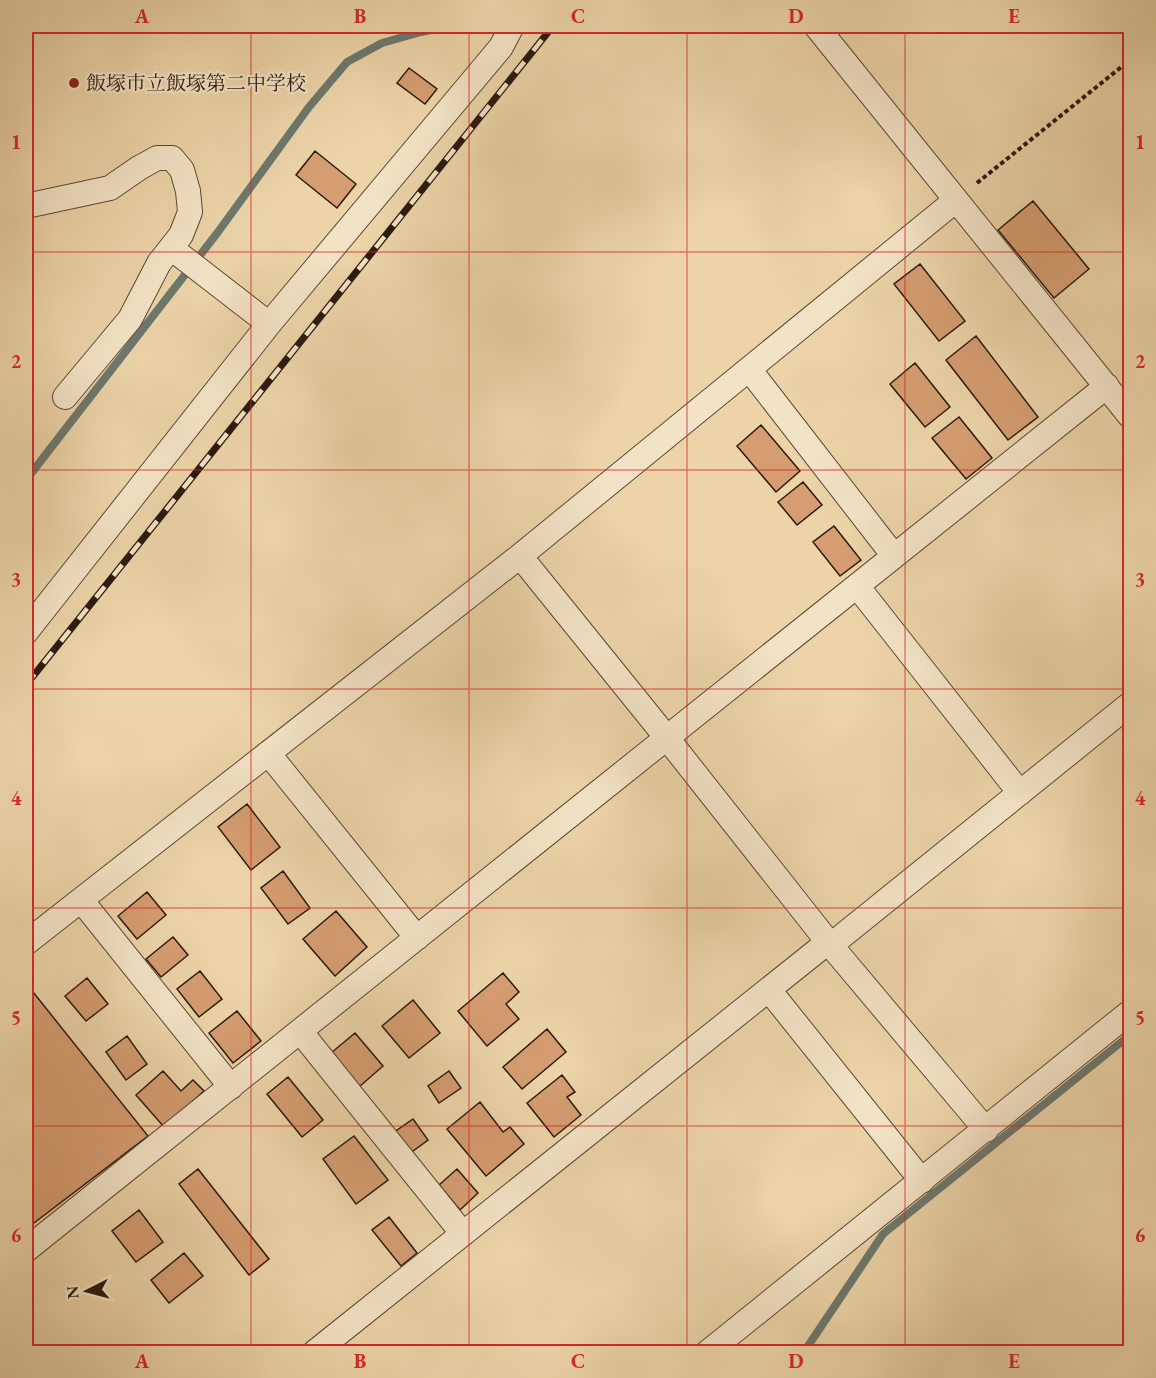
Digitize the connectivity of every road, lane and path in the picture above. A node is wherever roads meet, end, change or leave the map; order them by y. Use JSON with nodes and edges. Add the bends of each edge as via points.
{"nodes":[{"id":1,"x":512,"y":26,"type":"edge"},
{"id":2,"x":816,"y":26,"type":"edge"},
{"id":3,"x":1131,"y":60,"type":"edge"},
{"id":4,"x":956,"y":200,"type":"junction"},
{"id":5,"x":26,"y":206,"type":"edge"},
{"id":6,"x":176,"y":252,"type":"junction"},
{"id":7,"x":268,"y":324,"type":"junction"},
{"id":8,"x":749,"y":369,"type":"junction"},
{"id":9,"x":1107,"y":386,"type":"junction"},
{"id":10,"x":65,"y":396,"type":"dead end"},
{"id":11,"x":1131,"y":416,"type":"edge"},
{"id":12,"x":520,"y":556,"type":"junction"},
{"id":13,"x":894,"y":556,"type":"junction"},
{"id":14,"x":857,"y":586,"type":"junction"},
{"id":15,"x":26,"y":632,"type":"edge"},
{"id":16,"x":1131,"y":704,"type":"edge"},
{"id":17,"x":667,"y":738,"type":"junction"},
{"id":18,"x":268,"y":753,"type":"junction"},
{"id":19,"x":1020,"y":794,"type":"junction"},
{"id":20,"x":81,"y":900,"type":"junction"},
{"id":21,"x":417,"y":938,"type":"junction"},
{"id":22,"x":26,"y":943,"type":"edge"},
{"id":23,"x":830,"y":944,"type":"junction"},
{"id":24,"x":769,"y":990,"type":"junction"},
{"id":25,"x":1131,"y":1012,"type":"edge"},
{"id":26,"x":300,"y":1031,"type":"junction"},
{"id":27,"x":231,"y":1087,"type":"junction"},
{"id":28,"x":986,"y":1130,"type":"junction"},
{"id":29,"x":922,"y":1181,"type":"junction"},
{"id":30,"x":463,"y":1234,"type":"junction"},
{"id":31,"x":26,"y":1250,"type":"edge"},
{"id":32,"x":315,"y":1353,"type":"edge"},
{"id":33,"x":708,"y":1353,"type":"edge"}],
"edges":[{"from":1,"to":7,"type":"street","via":[[501,47]]},
{"from":2,"to":4,"type":"street"},
{"from":3,"to":4,"type":"path"},
{"from":4,"to":8,"type":"street"},
{"from":4,"to":9,"type":"street"},
{"from":5,"to":6,"type":"street","via":[[110,188],[157,158],[172,158],[182,170],[190,212]]},
{"from":6,"to":7,"type":"street"},
{"from":6,"to":10,"type":"street","via":[[159,263],[130,319]]},
{"from":7,"to":15,"type":"street"},
{"from":8,"to":12,"type":"street"},
{"from":8,"to":13,"type":"street"},
{"from":9,"to":11,"type":"street"},
{"from":9,"to":13,"type":"street"},
{"from":12,"to":17,"type":"street"},
{"from":12,"to":18,"type":"street"},
{"from":13,"to":14,"type":"street"},
{"from":14,"to":17,"type":"street"},
{"from":14,"to":19,"type":"street"},
{"from":16,"to":19,"type":"street"},
{"from":17,"to":21,"type":"street"},
{"from":17,"to":23,"type":"street"},
{"from":18,"to":20,"type":"street"},
{"from":18,"to":21,"type":"street"},
{"from":19,"to":23,"type":"street"},
{"from":20,"to":22,"type":"street"},
{"from":20,"to":27,"type":"street"},
{"from":21,"to":26,"type":"street"},
{"from":23,"to":24,"type":"street"},
{"from":23,"to":28,"type":"street"},
{"from":24,"to":29,"type":"street"},
{"from":24,"to":30,"type":"street"},
{"from":25,"to":28,"type":"street"},
{"from":26,"to":27,"type":"street"},
{"from":26,"to":30,"type":"street"},
{"from":27,"to":31,"type":"street"},
{"from":28,"to":29,"type":"street"},
{"from":29,"to":33,"type":"street"},
{"from":30,"to":32,"type":"street"}]}
